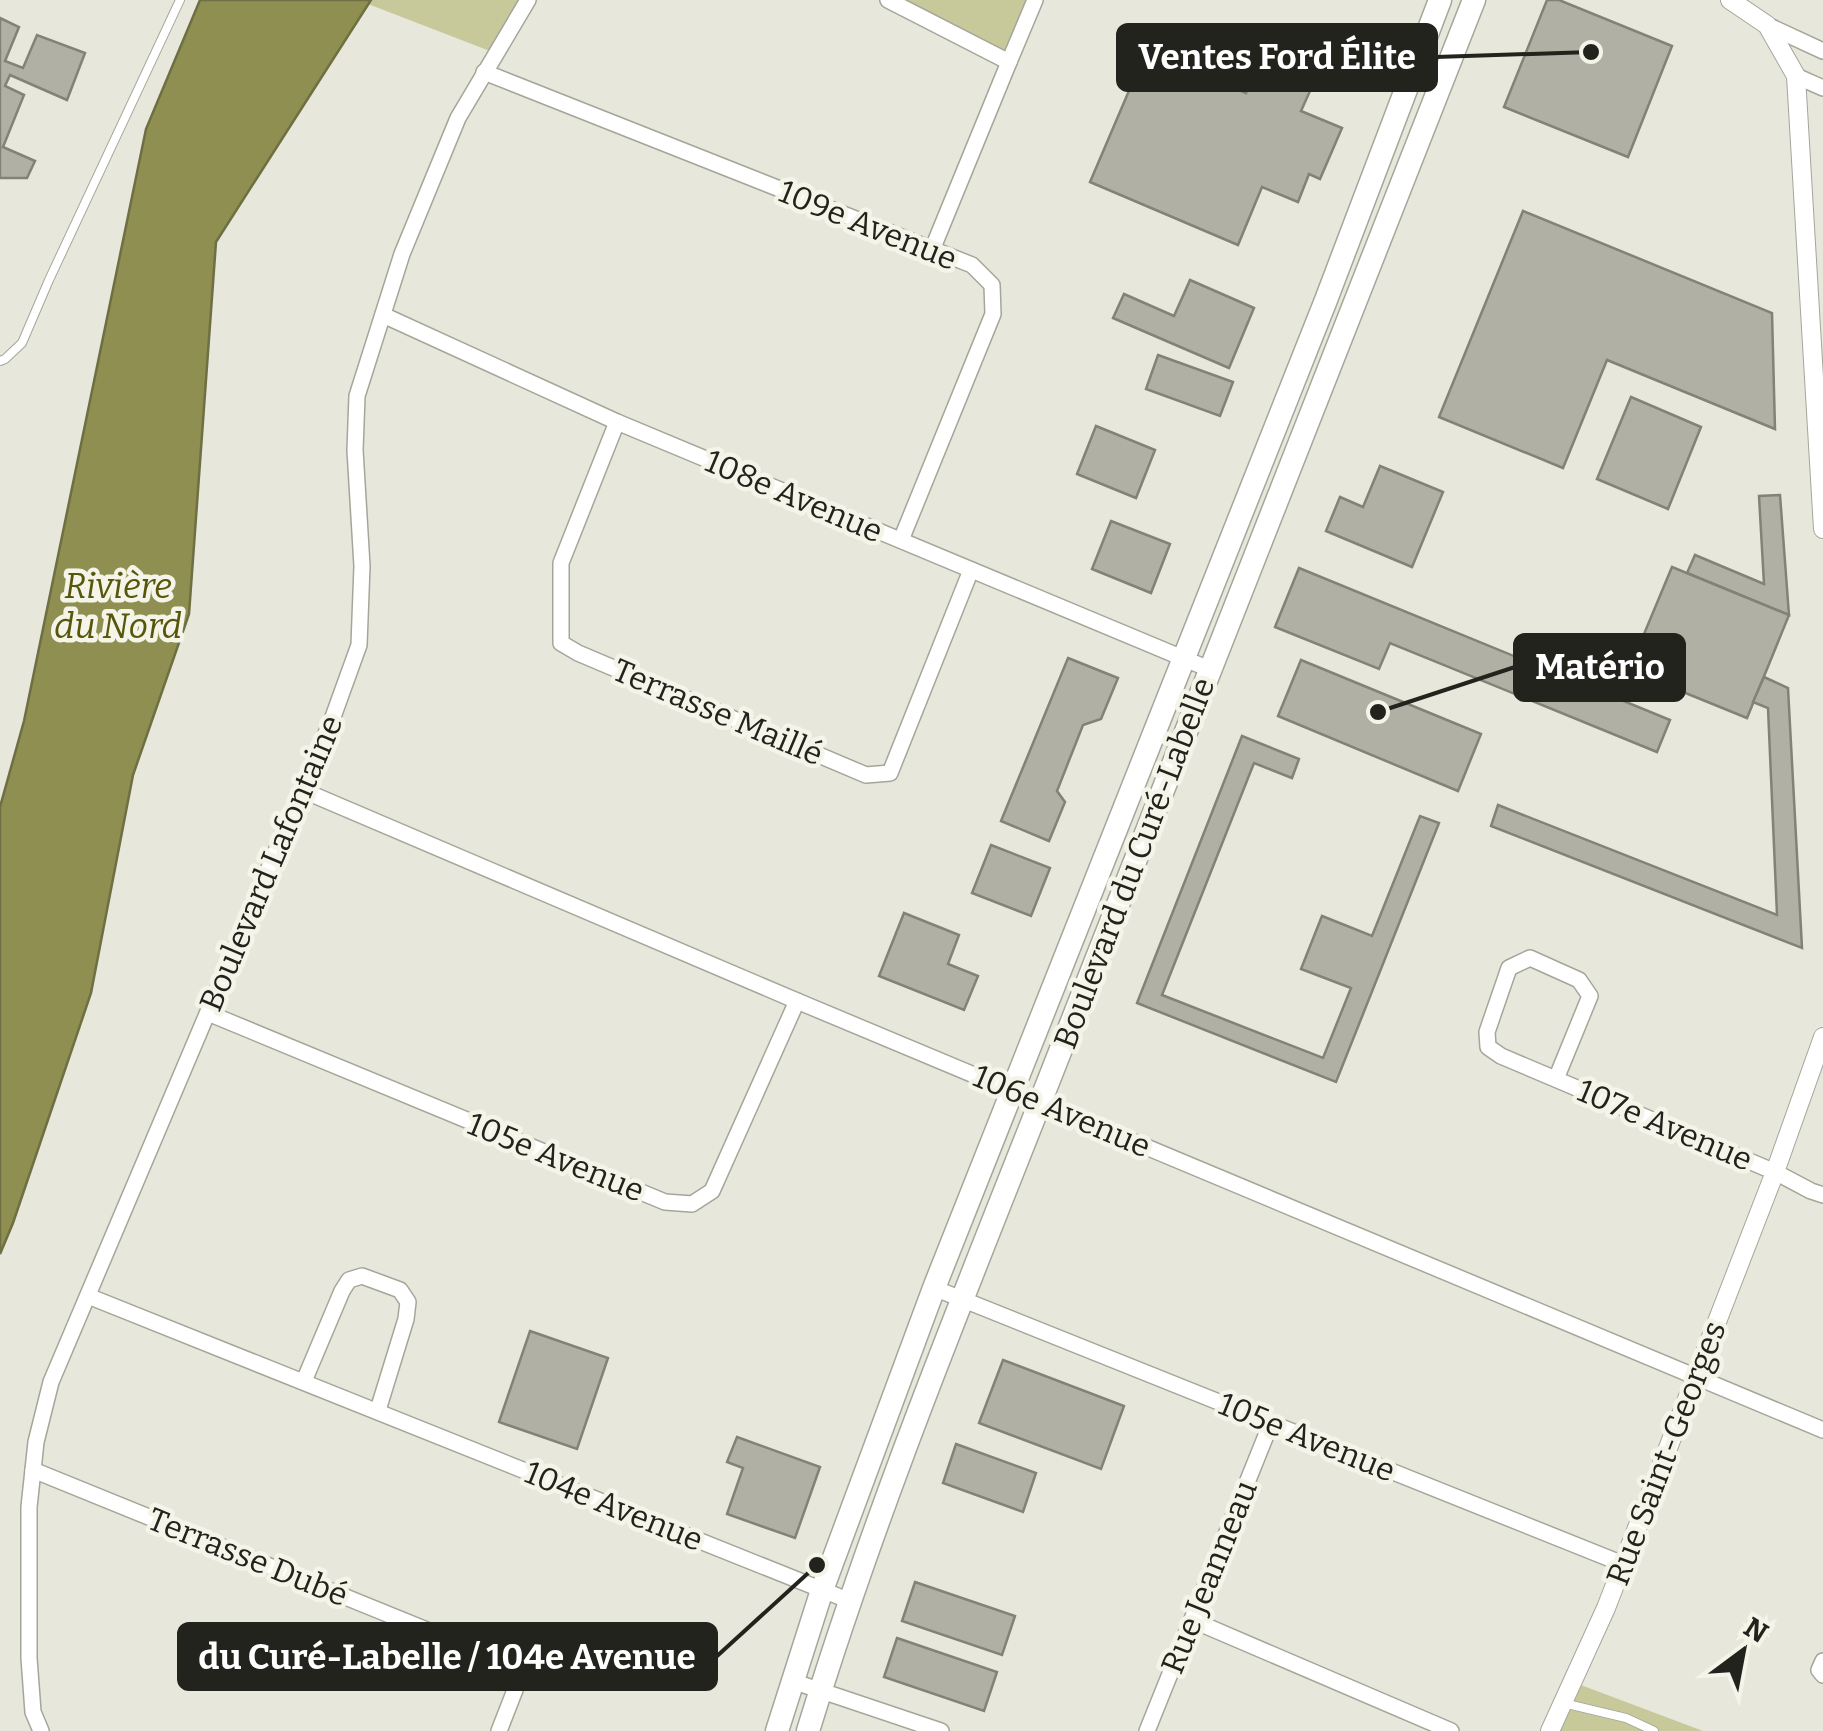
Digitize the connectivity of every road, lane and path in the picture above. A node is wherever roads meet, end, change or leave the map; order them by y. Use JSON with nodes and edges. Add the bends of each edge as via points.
{"nodes":[{"id":1,"x":180,"y":0,"type":"edge"},
{"id":2,"x":528,"y":0,"type":"edge"},
{"id":3,"x":888,"y":0,"type":"edge"},
{"id":4,"x":1035,"y":0,"type":"edge"},
{"id":5,"x":1440,"y":0,"type":"edge"},
{"id":6,"x":1474,"y":0,"type":"edge"},
{"id":7,"x":1730,"y":0,"type":"edge"},
{"id":8,"x":1767,"y":25,"type":"junction"},
{"id":9,"x":1823,"y":51,"type":"edge"},
{"id":10,"x":1009,"y":62,"type":"junction"},
{"id":11,"x":484,"y":72,"type":"junction"},
{"id":12,"x":1796,"y":76,"type":"junction"},
{"id":13,"x":1823,"y":88,"type":"edge"},
{"id":14,"x":932,"y":250,"type":"junction"},
{"id":15,"x":1326,"y":300,"type":"junction"},
{"id":16,"x":1353,"y":310,"type":"junction"},
{"id":17,"x":382,"y":315,"type":"junction"},
{"id":18,"x":0,"y":361,"type":"edge"},
{"id":19,"x":618,"y":422,"type":"junction"},
{"id":20,"x":1823,"y":530,"type":"edge"},
{"id":21,"x":901,"y":540,"type":"junction"},
{"id":22,"x":971,"y":570,"type":"junction"},
{"id":23,"x":1183,"y":658,"type":"junction"},
{"id":24,"x":1209,"y":669,"type":"junction"},
{"id":25,"x":302,"y":790,"type":"junction"},
{"id":26,"x":797,"y":1001,"type":"junction"},
{"id":27,"x":208,"y":1014,"type":"junction"},
{"id":28,"x":1823,"y":1038,"type":"edge"},
{"id":29,"x":1556,"y":1079,"type":"junction"},
{"id":30,"x":1816,"y":1082,"type":"edge"},
{"id":31,"x":1012,"y":1090,"type":"junction"},
{"id":32,"x":1040,"y":1102,"type":"junction"},
{"id":33,"x":1775,"y":1172,"type":"junction"},
{"id":34,"x":1823,"y":1195,"type":"edge"},
{"id":35,"x":934,"y":1288,"type":"junction"},
{"id":36,"x":88,"y":1296,"type":"junction"},
{"id":37,"x":961,"y":1298,"type":"junction"},
{"id":38,"x":1696,"y":1377,"type":"junction"},
{"id":39,"x":304,"y":1381,"type":"junction"},
{"id":40,"x":378,"y":1410,"type":"junction"},
{"id":41,"x":1271,"y":1423,"type":"junction"},
{"id":42,"x":1823,"y":1430,"type":"edge"},
{"id":43,"x":33,"y":1470,"type":"junction"},
{"id":44,"x":1623,"y":1564,"type":"junction"},
{"id":45,"x":822,"y":1590,"type":"junction"},
{"id":46,"x":850,"y":1601,"type":"junction"},
{"id":47,"x":1192,"y":1620,"type":"junction"},
{"id":48,"x":1823,"y":1660,"type":"edge"},
{"id":49,"x":1823,"y":1676,"type":"edge"},
{"id":50,"x":792,"y":1682,"type":"junction"},
{"id":51,"x":820,"y":1691,"type":"junction"},
{"id":52,"x":1563,"y":1703,"type":"junction"},
{"id":53,"x":1626,"y":1718,"type":"junction"},
{"id":54,"x":41,"y":1731,"type":"edge"},
{"id":55,"x":499,"y":1731,"type":"edge"},
{"id":56,"x":777,"y":1731,"type":"edge"},
{"id":57,"x":808,"y":1731,"type":"edge"},
{"id":58,"x":941,"y":1731,"type":"edge"},
{"id":59,"x":1147,"y":1731,"type":"edge"},
{"id":60,"x":1450,"y":1731,"type":"edge"},
{"id":61,"x":1550,"y":1731,"type":"edge"},
{"id":62,"x":1619,"y":1731,"type":"edge"},
{"id":63,"x":1654,"y":1731,"type":"edge"}],
"edges":[{"from":1,"to":18,"type":"lane","via":[[22,343]]},
{"from":2,"to":11,"type":"street","name":"Boulevard Lafontaine"},
{"from":3,"to":10,"type":"street"},
{"from":4,"to":10,"type":"street"},
{"from":5,"to":15,"type":"main road","name":"Boulevard du Curé-Labelle"},
{"from":6,"to":16,"type":"main road","name":"Boulevard du Curé-Labelle"},
{"from":7,"to":8,"type":"street"},
{"from":8,"to":9,"type":"street"},
{"from":8,"to":12,"type":"street"},
{"from":10,"to":14,"type":"street"},
{"from":11,"to":14,"type":"street","name":"109e Avenue"},
{"from":11,"to":17,"type":"street","name":"Boulevard Lafontaine","via":[[458,118]]},
{"from":12,"to":13,"type":"street"},
{"from":12,"to":20,"type":"street"},
{"from":14,"to":21,"type":"street","name":"109e Avenue","via":[[972,266],[992,285],[993,314]]},
{"from":15,"to":16,"type":"main road"},
{"from":15,"to":23,"type":"main road","name":"Boulevard du Curé-Labelle"},
{"from":16,"to":24,"type":"main road","name":"Boulevard du Curé-Labelle"},
{"from":17,"to":19,"type":"street","name":"108e Avenue"},
{"from":17,"to":25,"type":"street","name":"Boulevard Lafontaine","via":[[357,396],[359,645]]},
{"from":19,"to":21,"type":"street","name":"108e Avenue"},
{"from":19,"to":22,"type":"street","name":"Terrasse Maillé","via":[[561,564],[561,643],[848,768],[890,773]]},
{"from":21,"to":22,"type":"street","name":"108e Avenue"},
{"from":22,"to":23,"type":"street","name":"108e Avenue"},
{"from":23,"to":24,"type":"street","name":"108e Avenue"},
{"from":23,"to":31,"type":"main road","name":"Boulevard du Curé-Labelle"},
{"from":24,"to":32,"type":"main road","name":"Boulevard du Curé-Labelle"},
{"from":25,"to":26,"type":"street","name":"106e Avenue"},
{"from":25,"to":27,"type":"street","name":"Boulevard Lafontaine"},
{"from":26,"to":27,"type":"street","name":"105e Avenue","via":[[712,1191],[692,1204],[665,1202]]},
{"from":26,"to":31,"type":"street","name":"106e Avenue"},
{"from":27,"to":36,"type":"street","name":"Boulevard Lafontaine"},
{"from":28,"to":30,"type":"street","name":"Rue Saint-Georges"},
{"from":29,"to":29,"type":"street","name":"107e Avenue","via":[[1488,1047],[1486,1032],[1510,968],[1530,958],[1579,980],[1590,996]]},
{"from":29,"to":33,"type":"street","name":"107e Avenue"},
{"from":30,"to":33,"type":"street","name":"Rue Saint-Georges"},
{"from":31,"to":32,"type":"street","name":"106e Avenue"},
{"from":31,"to":35,"type":"main road","name":"Boulevard du Curé-Labelle"},
{"from":32,"to":37,"type":"main road","name":"Boulevard du Curé-Labelle"},
{"from":32,"to":38,"type":"street","name":"106e Avenue"},
{"from":33,"to":34,"type":"street"},
{"from":33,"to":38,"type":"street","name":"Rue Saint-Georges"},
{"from":35,"to":37,"type":"street","name":"105e Avenue"},
{"from":35,"to":45,"type":"main road","name":"Boulevard du Curé-Labelle"},
{"from":36,"to":39,"type":"street","name":"104e Avenue"},
{"from":36,"to":43,"type":"street","name":"Boulevard Lafontaine","via":[[51,1382]]},
{"from":37,"to":41,"type":"street","name":"105e Avenue"},
{"from":37,"to":46,"type":"main road","name":"Boulevard du Curé-Labelle"},
{"from":38,"to":42,"type":"street","name":"106e Avenue"},
{"from":38,"to":44,"type":"street","name":"Rue Saint-Georges"},
{"from":39,"to":40,"type":"street","name":"104e Avenue"},
{"from":39,"to":40,"type":"street","via":[[350,1280],[362,1276],[400,1290],[408,1302],[406,1320]]},
{"from":40,"to":45,"type":"street","name":"104e Avenue"},
{"from":41,"to":44,"type":"street","name":"105e Avenue"},
{"from":41,"to":47,"type":"street","name":"Rue Jeanneau"},
{"from":43,"to":54,"type":"street","name":"Boulevard Lafontaine","via":[[29,1658]]},
{"from":43,"to":55,"type":"street","name":"Terrasse Dubé","via":[[502,1662],[514,1673],[514,1690]]},
{"from":44,"to":52,"type":"street","name":"Rue Saint-Georges"},
{"from":45,"to":46,"type":"street","name":"104e Avenue"},
{"from":45,"to":50,"type":"main road","name":"Boulevard du Curé-Labelle"},
{"from":46,"to":51,"type":"main road","name":"Boulevard du Curé-Labelle"},
{"from":47,"to":59,"type":"street","name":"Rue Jeanneau"},
{"from":47,"to":60,"type":"street"},
{"from":48,"to":49,"type":"street"},
{"from":50,"to":51,"type":"street"},
{"from":50,"to":56,"type":"main road","name":"Boulevard du Curé-Labelle"},
{"from":51,"to":57,"type":"main road","name":"Boulevard du Curé-Labelle"},
{"from":51,"to":58,"type":"street"},
{"from":52,"to":53,"type":"lane"},
{"from":52,"to":61,"type":"street","name":"Rue Saint-Georges"},
{"from":53,"to":62,"type":"lane"},
{"from":53,"to":63,"type":"lane"}]}
